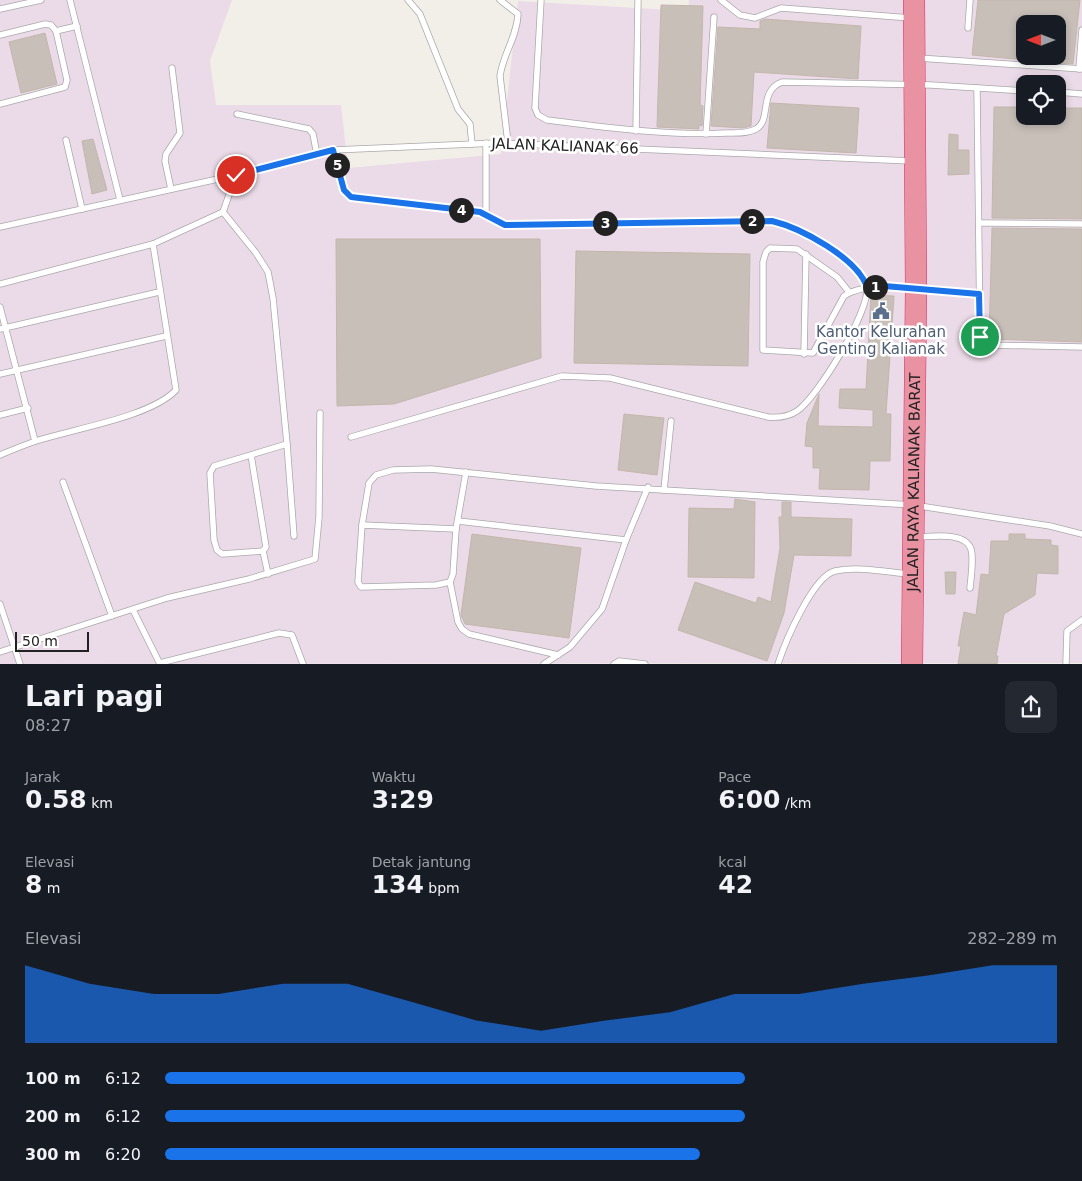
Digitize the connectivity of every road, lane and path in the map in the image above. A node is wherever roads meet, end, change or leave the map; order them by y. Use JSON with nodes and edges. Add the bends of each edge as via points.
{"nodes":[{"id":1,"x":41,"y":0,"type":"edge"},
{"id":2,"x":70,"y":0,"type":"edge"},
{"id":3,"x":408,"y":0,"type":"edge"},
{"id":4,"x":500,"y":0,"type":"edge"},
{"id":5,"x":541,"y":0,"type":"edge"},
{"id":6,"x":638,"y":0,"type":"edge"},
{"id":7,"x":721,"y":0,"type":"edge"},
{"id":8,"x":970,"y":0,"type":"edge"},
{"id":9,"x":912,"y":5,"type":"edge"},
{"id":10,"x":0,"y":9,"type":"edge"},
{"id":11,"x":714,"y":17,"type":"dead end"},
{"id":12,"x":77,"y":26,"type":"junction"},
{"id":13,"x":968,"y":28,"type":"dead end"},
{"id":14,"x":1082,"y":30,"type":"edge"},
{"id":15,"x":56,"y":31,"type":"junction"},
{"id":16,"x":0,"y":35,"type":"edge"},
{"id":17,"x":916,"y":58,"type":"junction"},
{"id":18,"x":172,"y":68,"type":"dead end"},
{"id":19,"x":1080,"y":69,"type":"edge"},
{"id":20,"x":916,"y":85,"type":"junction"},
{"id":21,"x":977,"y":88,"type":"junction"},
{"id":22,"x":1016,"y":90,"type":"edge"},
{"id":23,"x":1066,"y":93,"type":"edge"},
{"id":24,"x":1082,"y":94,"type":"edge"},
{"id":25,"x":0,"y":104,"type":"edge"},
{"id":26,"x":237,"y":114,"type":"dead end"},
{"id":27,"x":636,"y":131,"type":"junction"},
{"id":28,"x":706,"y":134,"type":"junction"},
{"id":29,"x":66,"y":140,"type":"dead end"},
{"id":30,"x":486,"y":143,"type":"junction"},
{"id":31,"x":508,"y":143,"type":"junction"},
{"id":32,"x":472,"y":144,"type":"junction"},
{"id":33,"x":333,"y":150,"type":"junction"},
{"id":34,"x":317,"y":156,"type":"junction"},
{"id":35,"x":916,"y":161,"type":"junction"},
{"id":36,"x":236,"y":175,"type":"junction"},
{"id":37,"x":171,"y":189,"type":"junction"},
{"id":38,"x":120,"y":200,"type":"junction"},
{"id":39,"x":82,"y":209,"type":"junction"},
{"id":40,"x":223,"y":212,"type":"junction"},
{"id":41,"x":486,"y":213,"type":"junction"},
{"id":42,"x":980,"y":223,"type":"junction"},
{"id":43,"x":1082,"y":224,"type":"edge"},
{"id":44,"x":0,"y":227,"type":"edge"},
{"id":45,"x":153,"y":244,"type":"junction"},
{"id":46,"x":806,"y":254,"type":"junction"},
{"id":47,"x":0,"y":284,"type":"edge"},
{"id":48,"x":867,"y":287,"type":"junction"},
{"id":49,"x":916,"y":289,"type":"junction"},
{"id":50,"x":159,"y":292,"type":"junction"},
{"id":51,"x":849,"y":292,"type":"junction"},
{"id":52,"x":979,"y":294,"type":"junction"},
{"id":53,"x":0,"y":307,"type":"edge"},
{"id":54,"x":3,"y":328,"type":"edge"},
{"id":55,"x":166,"y":336,"type":"junction"},
{"id":56,"x":1082,"y":347,"type":"edge"},
{"id":57,"x":804,"y":354,"type":"junction"},
{"id":58,"x":18,"y":370,"type":"junction"},
{"id":59,"x":0,"y":374,"type":"edge"},
{"id":60,"x":28,"y":408,"type":"junction"},
{"id":61,"x":320,"y":413,"type":"dead end"},
{"id":62,"x":0,"y":414,"type":"edge"},
{"id":63,"x":671,"y":421,"type":"dead end"},
{"id":64,"x":351,"y":437,"type":"dead end"},
{"id":65,"x":35,"y":441,"type":"junction"},
{"id":66,"x":287,"y":444,"type":"junction"},
{"id":67,"x":251,"y":454,"type":"junction"},
{"id":68,"x":0,"y":455,"type":"edge"},
{"id":69,"x":466,"y":472,"type":"junction"},
{"id":70,"x":62,"y":482,"type":"dead end"},
{"id":71,"x":648,"y":487,"type":"junction"},
{"id":72,"x":664,"y":490,"type":"junction"},
{"id":73,"x":913,"y":505,"type":"junction"},
{"id":74,"x":458,"y":521,"type":"junction"},
{"id":75,"x":362,"y":525,"type":"junction"},
{"id":76,"x":456,"y":529,"type":"junction"},
{"id":77,"x":1082,"y":534,"type":"edge"},
{"id":78,"x":294,"y":536,"type":"dead end"},
{"id":79,"x":914,"y":537,"type":"junction"},
{"id":80,"x":626,"y":540,"type":"junction"},
{"id":81,"x":263,"y":551,"type":"junction"},
{"id":82,"x":268,"y":574,"type":"junction"},
{"id":83,"x":914,"y":574,"type":"junction"},
{"id":84,"x":450,"y":582,"type":"junction"},
{"id":85,"x":970,"y":588,"type":"dead end"},
{"id":86,"x":0,"y":604,"type":"edge"},
{"id":87,"x":133,"y":610,"type":"junction"},
{"id":88,"x":112,"y":616,"type":"junction"},
{"id":89,"x":1082,"y":620,"type":"edge"},
{"id":90,"x":15,"y":647,"type":"junction"},
{"id":91,"x":0,"y":652,"type":"edge"},
{"id":92,"x":558,"y":655,"type":"junction"},
{"id":93,"x":160,"y":663,"type":"edge"},
{"id":94,"x":20,"y":664,"type":"edge"},
{"id":95,"x":303,"y":664,"type":"edge"},
{"id":96,"x":544,"y":664,"type":"edge"},
{"id":97,"x":614,"y":664,"type":"edge"},
{"id":98,"x":645,"y":664,"type":"edge"},
{"id":99,"x":778,"y":664,"type":"edge"},
{"id":100,"x":912,"y":664,"type":"edge"},
{"id":101,"x":1066,"y":664,"type":"edge"}],
"edges":[{"from":1,"to":10,"type":"lane"},
{"from":2,"to":12,"type":"lane"},
{"from":3,"to":32,"type":"lane","via":[[420,14],[458,109],[470,124]]},
{"from":4,"to":31,"type":"lane","via":[[518,14],[516,30],[501,65],[500,76]]},
{"from":5,"to":27,"type":"lane","via":[[535,108],[538,115],[547,120]]},
{"from":6,"to":27,"type":"lane"},
{"from":7,"to":9,"type":"lane","via":[[734,12],[755,18],[781,8]]},
{"from":8,"to":13,"type":"lane"},
{"from":9,"to":17,"type":"highway","name":"JALAN RAYA KALIANAK BARAT"},
{"from":11,"to":28,"type":"lane"},
{"from":12,"to":15,"type":"lane"},
{"from":12,"to":38,"type":"lane"},
{"from":14,"to":19,"type":"lane"},
{"from":15,"to":16,"type":"lane","via":[[45,24]]},
{"from":15,"to":25,"type":"lane","via":[[67,80],[65,87]]},
{"from":17,"to":19,"type":"lane"},
{"from":17,"to":20,"type":"highway","name":"JALAN RAYA KALIANAK BARAT"},
{"from":18,"to":37,"type":"lane","via":[[180,133],[165,160]]},
{"from":20,"to":21,"type":"lane"},
{"from":20,"to":28,"type":"lane","via":[[782,82],[768,92],[758,128],[746,132]]},
{"from":20,"to":35,"type":"highway","name":"JALAN RAYA KALIANAK BARAT"},
{"from":21,"to":22,"type":"lane"},
{"from":21,"to":42,"type":"lane"},
{"from":23,"to":24,"type":"lane"},
{"from":26,"to":34,"type":"lane","via":[[309,129]]},
{"from":27,"to":28,"type":"lane"},
{"from":29,"to":39,"type":"lane"},
{"from":30,"to":31,"type":"lane","name":"JALAN KALIANAK 66"},
{"from":30,"to":32,"type":"lane","name":"JALAN KALIANAK 66"},
{"from":30,"to":41,"type":"lane"},
{"from":31,"to":35,"type":"lane","name":"JALAN KALIANAK 66"},
{"from":32,"to":33,"type":"lane","name":"JALAN KALIANAK 66"},
{"from":33,"to":34,"type":"lane","name":"JALAN KALIANAK 66"},
{"from":33,"to":41,"type":"lane","via":[[344,190],[351,197]]},
{"from":34,"to":36,"type":"lane","name":"JALAN KALIANAK 66"},
{"from":35,"to":49,"type":"highway","name":"JALAN RAYA KALIANAK BARAT"},
{"from":36,"to":37,"type":"lane","name":"JALAN KALIANAK 66"},
{"from":36,"to":40,"type":"lane"},
{"from":37,"to":38,"type":"lane","name":"JALAN KALIANAK 66"},
{"from":38,"to":39,"type":"lane","name":"JALAN KALIANAK 66"},
{"from":39,"to":44,"type":"lane","name":"JALAN KALIANAK 66"},
{"from":40,"to":45,"type":"lane"},
{"from":40,"to":66,"type":"lane","via":[[268,272]]},
{"from":41,"to":48,"type":"lane","via":[[505,225],[772,221],[802,232],[851,264],[864,277]]},
{"from":42,"to":43,"type":"lane"},
{"from":42,"to":52,"type":"lane"},
{"from":45,"to":47,"type":"lane"},
{"from":45,"to":50,"type":"lane"},
{"from":46,"to":51,"type":"lane","via":[[837,277]]},
{"from":46,"to":57,"type":"lane"},
{"from":46,"to":57,"type":"lane","via":[[788,248],[770,248],[763,262],[763,350]]},
{"from":48,"to":49,"type":"lane"},
{"from":48,"to":51,"type":"lane"},
{"from":48,"to":64,"type":"lane","via":[[864,306],[827,378],[798,411],[781,418],[610,378],[562,376]]},
{"from":49,"to":52,"type":"lane"},
{"from":49,"to":73,"type":"highway","name":"JALAN RAYA KALIANAK BARAT"},
{"from":50,"to":54,"type":"lane"},
{"from":50,"to":55,"type":"lane"},
{"from":51,"to":57,"type":"lane","via":[[816,352]]},
{"from":52,"to":56,"type":"lane","via":[[980,337],[986,344]]},
{"from":53,"to":54,"type":"lane"},
{"from":54,"to":58,"type":"lane"},
{"from":55,"to":58,"type":"lane"},
{"from":55,"to":65,"type":"lane","via":[[176,390],[169,398],[141,410]]},
{"from":58,"to":59,"type":"lane"},
{"from":58,"to":60,"type":"lane"},
{"from":60,"to":62,"type":"lane"},
{"from":60,"to":65,"type":"lane"},
{"from":61,"to":82,"type":"lane","via":[[315,559]]},
{"from":63,"to":72,"type":"lane"},
{"from":65,"to":68,"type":"lane"},
{"from":66,"to":67,"type":"lane"},
{"from":66,"to":78,"type":"lane"},
{"from":67,"to":81,"type":"lane","via":[[267,539]]},
{"from":67,"to":81,"type":"lane","via":[[214,466],[210,473],[214,540],[222,554]]},
{"from":69,"to":71,"type":"lane","via":[[596,486]]},
{"from":69,"to":74,"type":"lane"},
{"from":69,"to":75,"type":"lane","via":[[393,470],[376,475],[369,483]]},
{"from":70,"to":88,"type":"lane"},
{"from":71,"to":72,"type":"lane"},
{"from":71,"to":80,"type":"lane"},
{"from":72,"to":73,"type":"lane"},
{"from":73,"to":77,"type":"lane"},
{"from":73,"to":79,"type":"highway","name":"JALAN RAYA KALIANAK BARAT"},
{"from":74,"to":76,"type":"lane"},
{"from":74,"to":80,"type":"lane"},
{"from":75,"to":76,"type":"lane"},
{"from":75,"to":84,"type":"lane","via":[[358,582],[361,587]]},
{"from":76,"to":84,"type":"lane"},
{"from":79,"to":83,"type":"highway","name":"JALAN RAYA KALIANAK BARAT"},
{"from":79,"to":85,"type":"lane","via":[[958,538],[967,543],[971,553]]},
{"from":80,"to":92,"type":"lane","via":[[602,609],[582,636]]},
{"from":81,"to":82,"type":"lane"},
{"from":82,"to":87,"type":"lane","via":[[167,598]]},
{"from":83,"to":99,"type":"lane","via":[[848,570],[834,571],[820,579],[785,642]]},
{"from":83,"to":100,"type":"highway","name":"JALAN RAYA KALIANAK BARAT"},
{"from":84,"to":92,"type":"lane","via":[[458,622],[469,634]]},
{"from":86,"to":90,"type":"lane"},
{"from":87,"to":88,"type":"lane"},
{"from":87,"to":93,"type":"lane"},
{"from":88,"to":90,"type":"lane"},
{"from":89,"to":101,"type":"lane","via":[[1068,631]]},
{"from":90,"to":91,"type":"lane"},
{"from":90,"to":94,"type":"lane"},
{"from":92,"to":96,"type":"lane"},
{"from":93,"to":95,"type":"lane","via":[[279,633],[292,636]]},
{"from":97,"to":98,"type":"lane","via":[[619,661]]}]}
